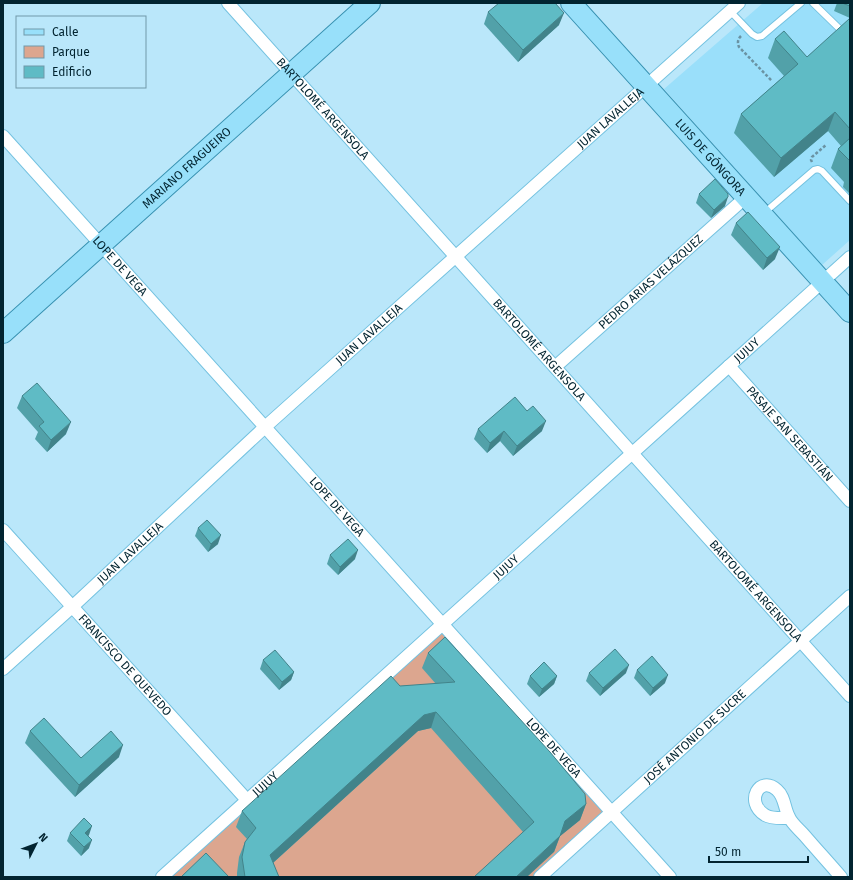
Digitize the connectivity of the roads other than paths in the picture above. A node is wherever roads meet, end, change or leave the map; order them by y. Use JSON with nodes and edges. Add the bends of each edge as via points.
{"nodes":[{"id":1,"x":228,"y":3,"type":"edge"},
{"id":2,"x":370,"y":3,"type":"edge"},
{"id":3,"x":571,"y":3,"type":"edge"},
{"id":4,"x":801,"y":3,"type":"edge"},
{"id":5,"x":813,"y":3,"type":"edge"},
{"id":6,"x":735,"y":7,"type":"edge"},
{"id":7,"x":850,"y":39,"type":"edge"},
{"id":8,"x":292,"y":74,"type":"junction"},
{"id":9,"x":646,"y":86,"type":"junction"},
{"id":10,"x":3,"y":136,"type":"edge"},
{"id":11,"x":746,"y":197,"type":"junction"},
{"id":12,"x":850,"y":201,"type":"edge"},
{"id":13,"x":762,"y":214,"type":"junction"},
{"id":14,"x":101,"y":245,"type":"junction"},
{"id":15,"x":456,"y":256,"type":"junction"},
{"id":16,"x":850,"y":257,"type":"edge"},
{"id":17,"x":823,"y":282,"type":"junction"},
{"id":18,"x":850,"y":312,"type":"edge"},
{"id":19,"x":3,"y":333,"type":"edge"},
{"id":20,"x":729,"y":366,"type":"junction"},
{"id":21,"x":555,"y":367,"type":"junction"},
{"id":22,"x":265,"y":427,"type":"junction"},
{"id":23,"x":632,"y":453,"type":"junction"},
{"id":24,"x":850,"y":501,"type":"edge"},
{"id":25,"x":3,"y":530,"type":"edge"},
{"id":26,"x":850,"y":596,"type":"edge"},
{"id":27,"x":72,"y":607,"type":"junction"},
{"id":28,"x":442,"y":624,"type":"junction"},
{"id":29,"x":801,"y":641,"type":"junction"},
{"id":30,"x":3,"y":669,"type":"edge"},
{"id":31,"x":850,"y":696,"type":"edge"},
{"id":32,"x":247,"y":800,"type":"junction"},
{"id":33,"x":612,"y":812,"type":"junction"},
{"id":34,"x":789,"y":818,"type":"dead end"},
{"id":35,"x":162,"y":877,"type":"edge"},
{"id":36,"x":540,"y":877,"type":"edge"},
{"id":37,"x":670,"y":877,"type":"edge"},
{"id":38,"x":841,"y":877,"type":"edge"}],
"edges":[{"from":1,"to":8,"type":"street","name":"BARTOLOMÉ ARGENSOLA"},
{"from":2,"to":8,"type":"main road","name":"MARIANO FRAGUEIRO"},
{"from":3,"to":9,"type":"main road","name":"LUIS DE GÓNGORA"},
{"from":4,"to":6,"type":"lane","via":[[762,36],[757,37],[748,30]]},
{"from":5,"to":7,"type":"lane"},
{"from":6,"to":9,"type":"street","name":"JUAN LAVALLEJA"},
{"from":8,"to":14,"type":"main road","name":"MARIANO FRAGUEIRO"},
{"from":8,"to":15,"type":"street","name":"BARTOLOMÉ ARGENSOLA"},
{"from":9,"to":11,"type":"main road","name":"LUIS DE GÓNGORA"},
{"from":9,"to":15,"type":"street","name":"JUAN LAVALLEJA"},
{"from":10,"to":14,"type":"street","name":"LOPE DE VEGA"},
{"from":11,"to":13,"type":"main road","name":"LUIS DE GÓNGORA"},
{"from":11,"to":21,"type":"street","name":"PEDRO ARIAS VELÁZQUEZ"},
{"from":12,"to":13,"type":"lane","via":[[818,168]]},
{"from":13,"to":17,"type":"main road","name":"LUIS DE GÓNGORA"},
{"from":14,"to":19,"type":"main road","name":"MARIANO FRAGUEIRO"},
{"from":14,"to":22,"type":"street","name":"LOPE DE VEGA"},
{"from":15,"to":21,"type":"street","name":"BARTOLOMÉ ARGENSOLA"},
{"from":15,"to":22,"type":"street","name":"JUAN LAVALLEJA"},
{"from":16,"to":17,"type":"street","name":"JUJUY"},
{"from":17,"to":18,"type":"main road","name":"LUIS DE GÓNGORA"},
{"from":17,"to":20,"type":"street","name":"JUJUY"},
{"from":20,"to":23,"type":"street","name":"JUJUY"},
{"from":20,"to":24,"type":"street","name":"PASAJE SAN SEBASTIÁN"},
{"from":21,"to":23,"type":"street","name":"BARTOLOMÉ ARGENSOLA"},
{"from":22,"to":27,"type":"street","name":"JUAN LAVALLEJA"},
{"from":22,"to":28,"type":"street","name":"LOPE DE VEGA"},
{"from":23,"to":28,"type":"street","name":"JUJUY"},
{"from":23,"to":29,"type":"street","name":"BARTOLOMÉ ARGENSOLA"},
{"from":25,"to":27,"type":"street","name":"FRANCISCO DE QUEVEDO"},
{"from":26,"to":29,"type":"street","name":"JOSÉ ANTONIO DE SUCRE"},
{"from":27,"to":30,"type":"street","name":"JUAN LAVALLEJA"},
{"from":27,"to":32,"type":"street","name":"FRANCISCO DE QUEVEDO"},
{"from":28,"to":32,"type":"street","name":"JUJUY"},
{"from":28,"to":33,"type":"street","name":"LOPE DE VEGA"},
{"from":29,"to":31,"type":"street","name":"BARTOLOMÉ ARGENSOLA"},
{"from":29,"to":33,"type":"street","name":"JOSÉ ANTONIO DE SUCRE"},
{"from":32,"to":35,"type":"street","name":"JUJUY"},
{"from":33,"to":36,"type":"street","name":"JOSÉ ANTONIO DE SUCRE"},
{"from":33,"to":37,"type":"street","name":"LOPE DE VEGA"},
{"from":34,"to":38,"type":"street"}]}
